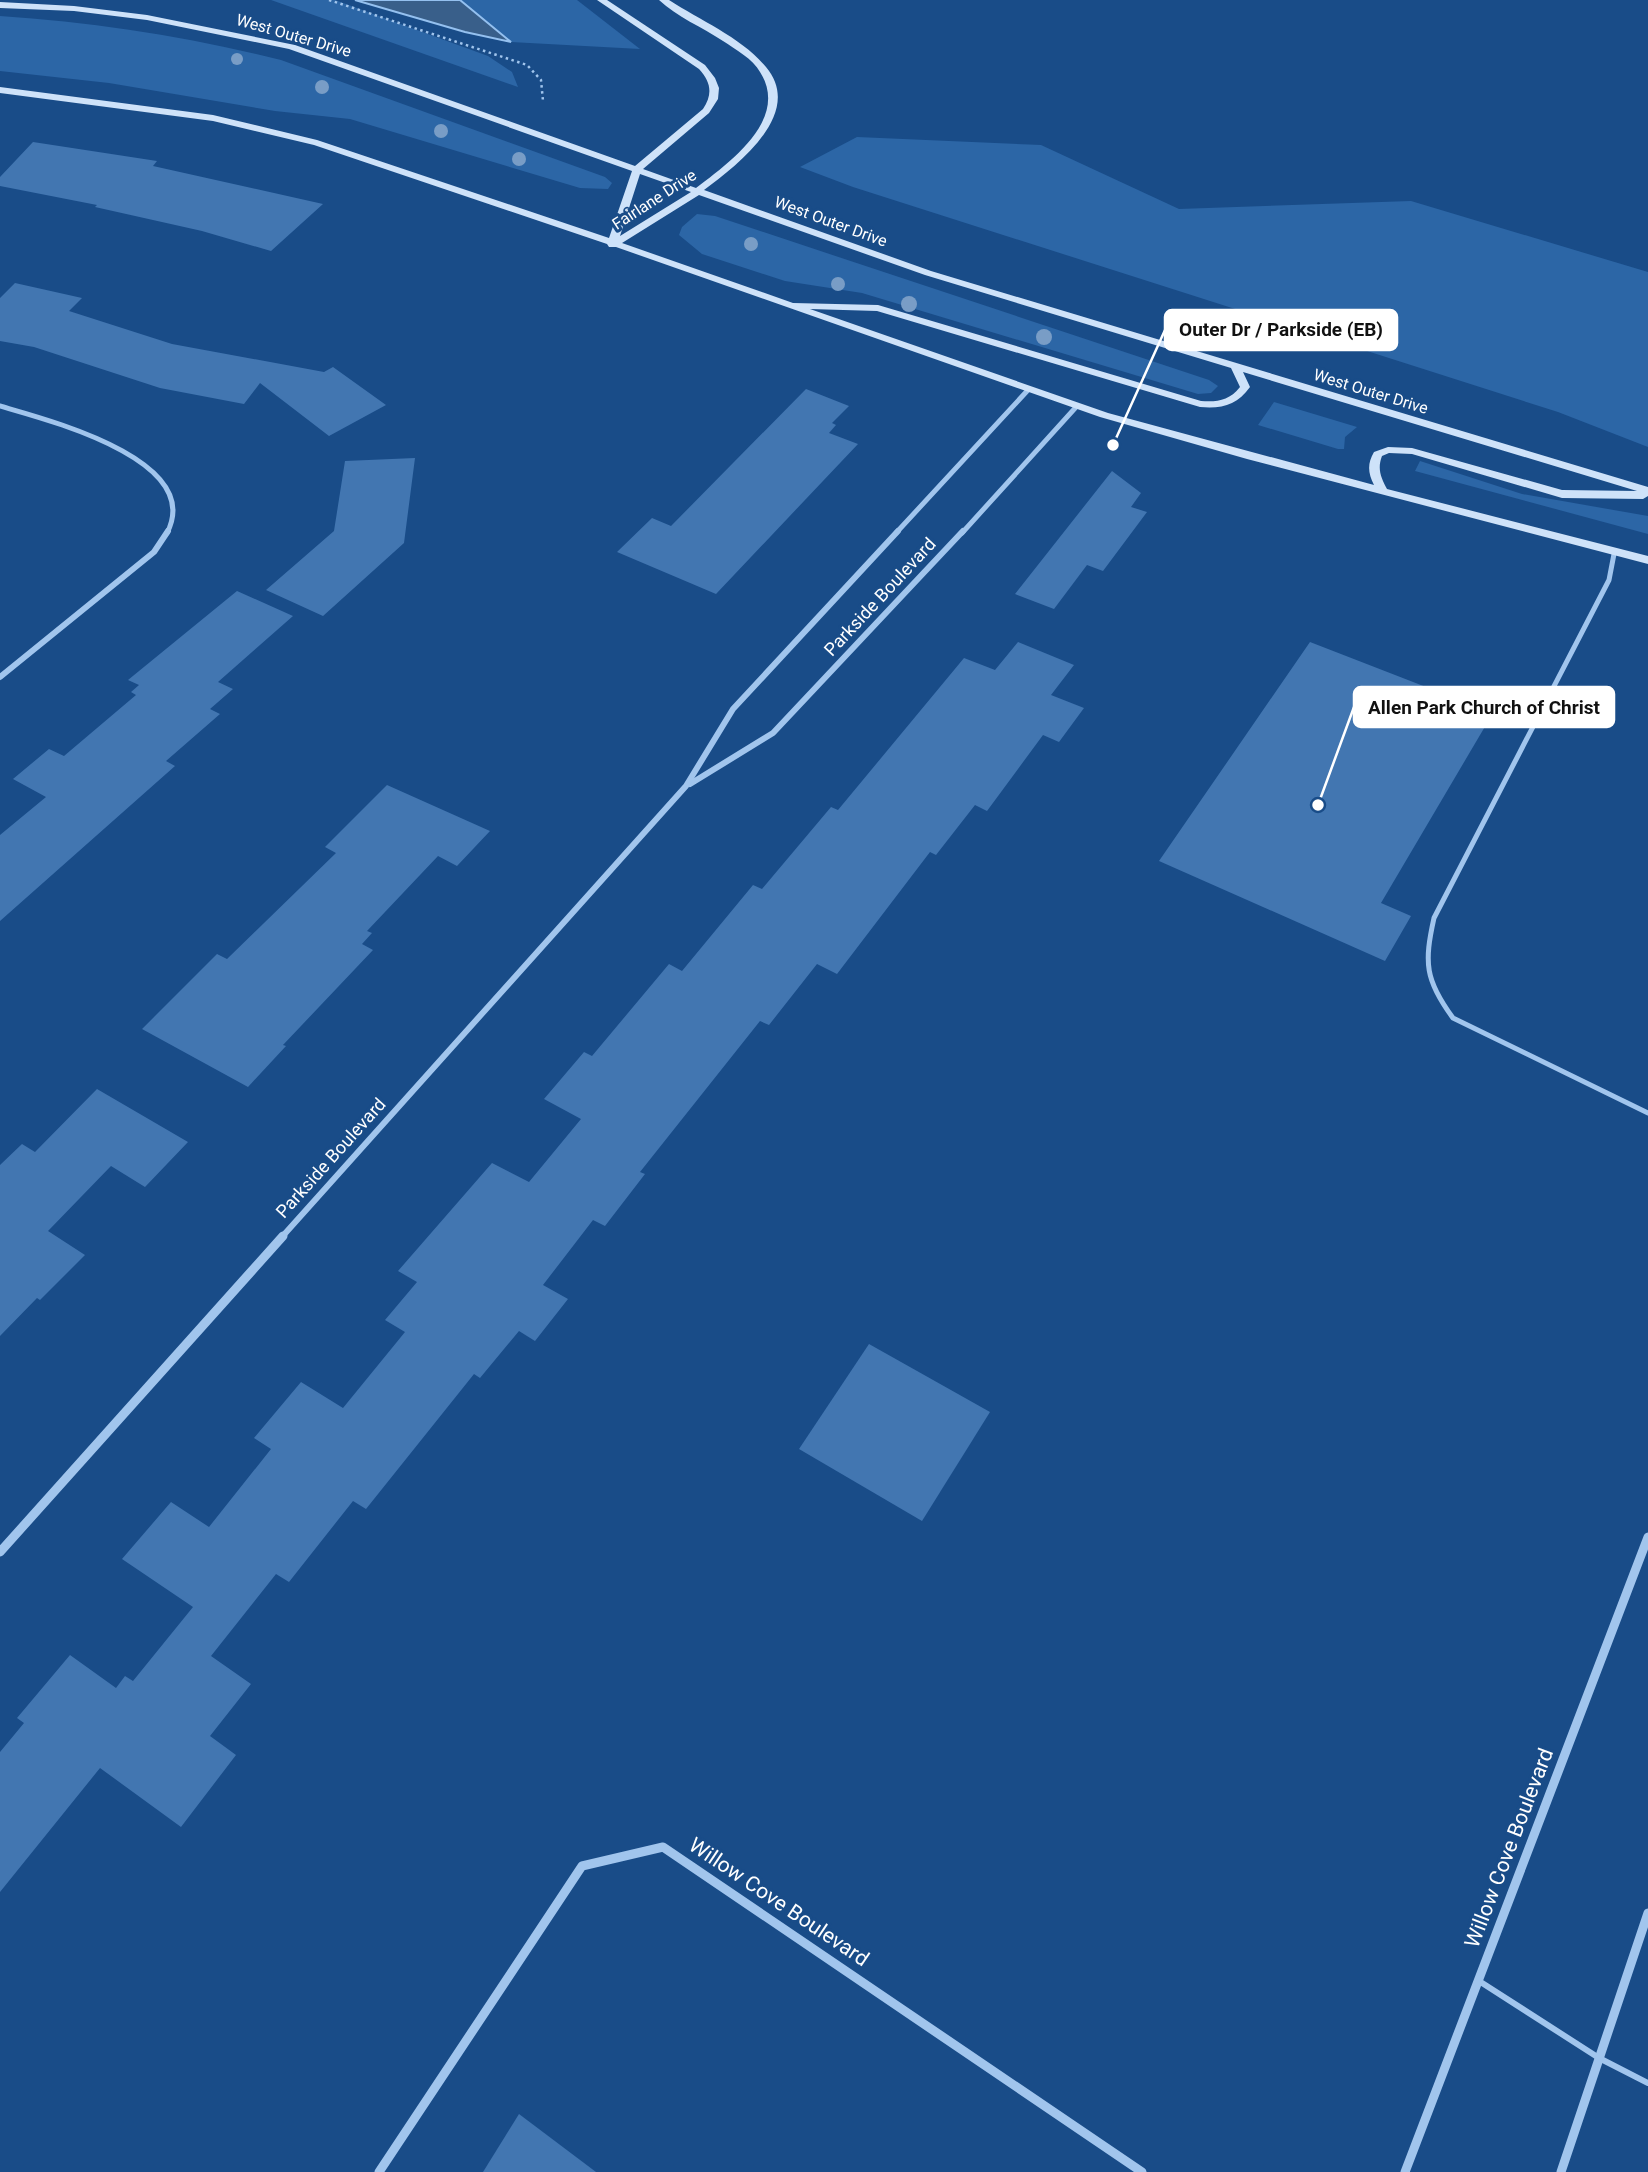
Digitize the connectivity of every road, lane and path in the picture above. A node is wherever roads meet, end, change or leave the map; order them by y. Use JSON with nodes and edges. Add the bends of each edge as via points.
{"nodes":[{"id":1,"x":329,"y":0,"type":"edge"},
{"id":2,"x":601,"y":0,"type":"edge"},
{"id":3,"x":663,"y":0,"type":"edge"},
{"id":4,"x":0,"y":5,"type":"edge"},
{"id":5,"x":0,"y":90,"type":"edge"},
{"id":6,"x":543,"y":101,"type":"dead end"},
{"id":7,"x":637,"y":169,"type":"junction"},
{"id":8,"x":700,"y":191,"type":"junction"},
{"id":9,"x":612,"y":244,"type":"junction"},
{"id":10,"x":784,"y":305,"type":"junction"},
{"id":11,"x":1236,"y":367,"type":"junction"},
{"id":12,"x":1028,"y":390,"type":"junction"},
{"id":13,"x":0,"y":406,"type":"edge"},
{"id":14,"x":1077,"y":406,"type":"junction"},
{"id":15,"x":1382,"y":491,"type":"junction"},
{"id":16,"x":1648,"y":493,"type":"edge"},
{"id":17,"x":1614,"y":554,"type":"junction"},
{"id":18,"x":1648,"y":560,"type":"edge"},
{"id":19,"x":0,"y":677,"type":"edge"},
{"id":20,"x":686,"y":786,"type":"junction"},
{"id":21,"x":1648,"y":1113,"type":"edge"},
{"id":22,"x":1648,"y":1537,"type":"edge"},
{"id":23,"x":0,"y":1552,"type":"edge"},
{"id":24,"x":1648,"y":1913,"type":"edge"},
{"id":25,"x":1479,"y":1981,"type":"junction"},
{"id":26,"x":1599,"y":2058,"type":"junction"},
{"id":27,"x":1648,"y":2083,"type":"edge"},
{"id":28,"x":379,"y":2172,"type":"edge"},
{"id":29,"x":1142,"y":2172,"type":"edge"},
{"id":30,"x":1405,"y":2172,"type":"edge"},
{"id":31,"x":1561,"y":2172,"type":"edge"}],
"edges":[{"from":1,"to":6,"type":"path","via":[[527,65],[541,77],[546,90]]},
{"from":2,"to":7,"type":"main road","name":"Fairlane Drive","via":[[702,67],[717,89],[715,101],[706,111]]},
{"from":3,"to":8,"type":"main road","name":"Fairlane Drive","via":[[731,44],[764,70],[772,85],[771,118],[763,134]]},
{"from":4,"to":7,"type":"main road","name":"West Outer Drive","via":[[122,14],[214,28],[292,47]]},
{"from":5,"to":9,"type":"main road","via":[[214,118],[317,143]]},
{"from":7,"to":8,"type":"main road","name":"West Outer Drive"},
{"from":7,"to":9,"type":"main road","name":"Fairlane Drive"},
{"from":8,"to":9,"type":"main road","name":"Fairlane Drive"},
{"from":8,"to":11,"type":"main road","name":"West Outer Drive","via":[[928,272]]},
{"from":9,"to":10,"type":"main road"},
{"from":10,"to":11,"type":"main road","via":[[878,307],[1200,404],[1229,403],[1239,397],[1245,387]]},
{"from":10,"to":12,"type":"main road"},
{"from":11,"to":16,"type":"main road","name":"West Outer Drive"},
{"from":12,"to":14,"type":"main road"},
{"from":12,"to":20,"type":"street","name":"Parkside Boulevard","via":[[733,709]]},
{"from":13,"to":19,"type":"street","via":[[104,443],[146,465],[164,480],[175,509],[169,532],[154,552]]},
{"from":14,"to":15,"type":"main road"},
{"from":14,"to":20,"type":"street","name":"Parkside Boulevard","via":[[773,733]]},
{"from":15,"to":16,"type":"main road","via":[[1373,463],[1378,454],[1388,450],[1412,451],[1562,494]]},
{"from":15,"to":17,"type":"main road"},
{"from":17,"to":18,"type":"main road"},
{"from":17,"to":21,"type":"lane","via":[[1609,580],[1434,918],[1424,962],[1431,990],[1452,1018]]},
{"from":20,"to":23,"type":"street","name":"Parkside Boulevard"},
{"from":22,"to":25,"type":"street","name":"Willow Cove Boulevard"},
{"from":24,"to":26,"type":"street"},
{"from":25,"to":26,"type":"lane"},
{"from":25,"to":30,"type":"street","name":"Willow Cove Boulevard"},
{"from":26,"to":27,"type":"lane"},
{"from":26,"to":31,"type":"street"},
{"from":28,"to":29,"type":"street","name":"Willow Cove Boulevard","via":[[582,1866],[663,1847]]}]}
